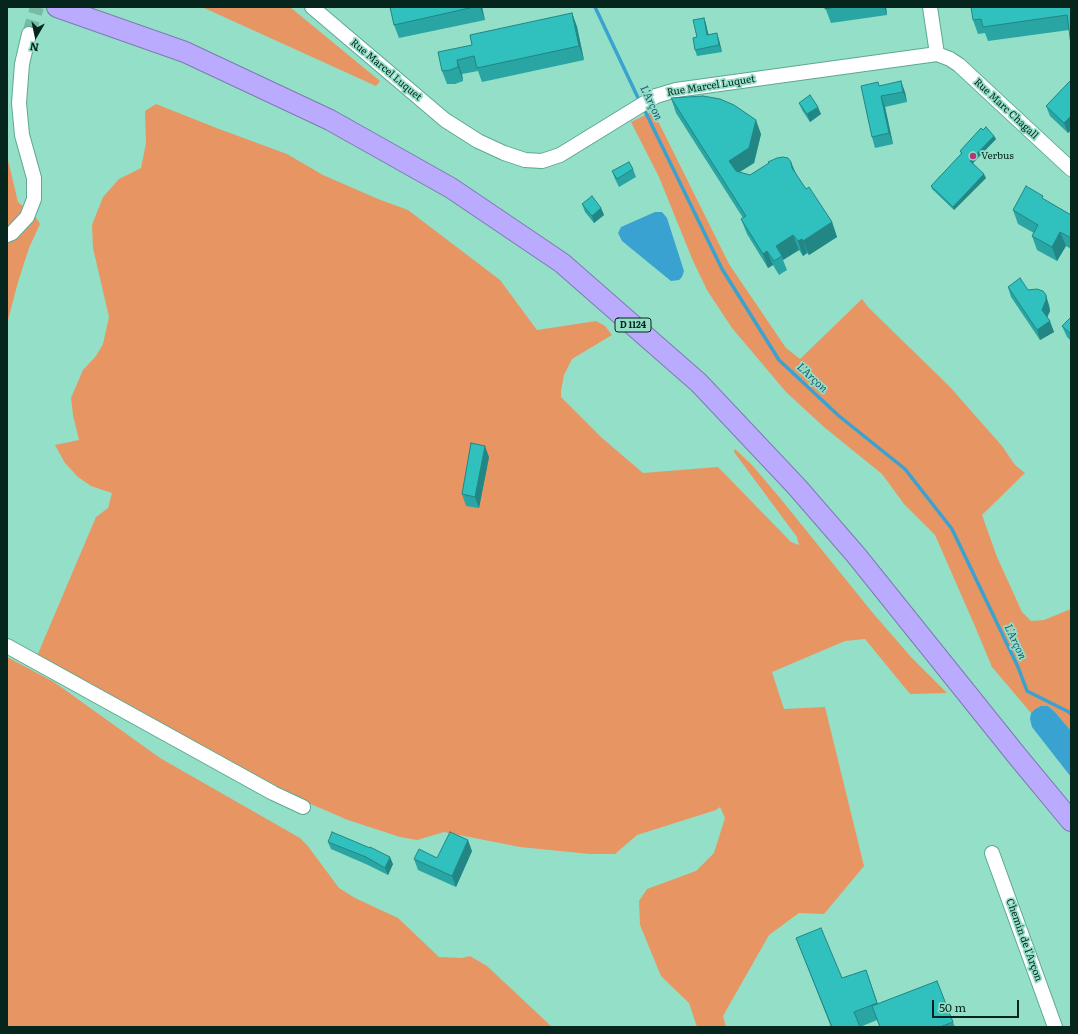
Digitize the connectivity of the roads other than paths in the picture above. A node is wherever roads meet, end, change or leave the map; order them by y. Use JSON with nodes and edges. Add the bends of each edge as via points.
{"nodes":[{"id":1,"x":57,"y":7,"type":"edge"},
{"id":2,"x":312,"y":7,"type":"edge"},
{"id":3,"x":930,"y":7,"type":"edge"},
{"id":4,"x":29,"y":34,"type":"tunnel mouth"},
{"id":5,"x":938,"y":54,"type":"junction"},
{"id":6,"x":1071,"y":169,"type":"edge"},
{"id":7,"x":7,"y":235,"type":"edge"},
{"id":8,"x":7,"y":646,"type":"edge"},
{"id":9,"x":303,"y":807,"type":"dead end"},
{"id":10,"x":1071,"y":821,"type":"edge"},
{"id":11,"x":992,"y":853,"type":"dead end"},
{"id":12,"x":1055,"y":1027,"type":"edge"}],
"edges":[{"from":1,"to":10,"type":"highway","number":"D 1124","via":[[185,52],[330,120],[451,188],[562,263],[699,382],[797,487],[856,555]]},
{"from":2,"to":5,"type":"street","name":"Rue Marcel Luquet","via":[[445,120],[478,141],[524,160],[542,161],[560,155],[656,96],[676,90]]},
{"from":3,"to":5,"type":"street"},
{"from":4,"to":7,"type":"street","via":[[22,64],[19,103],[22,135],[34,178],[34,199],[27,217]]},
{"from":5,"to":6,"type":"street","name":"Rue Marc Chagall","via":[[959,65]]},
{"from":8,"to":9,"type":"street","via":[[273,793]]},
{"from":11,"to":12,"type":"street","name":"Chemin de l'Arçon"}]}
